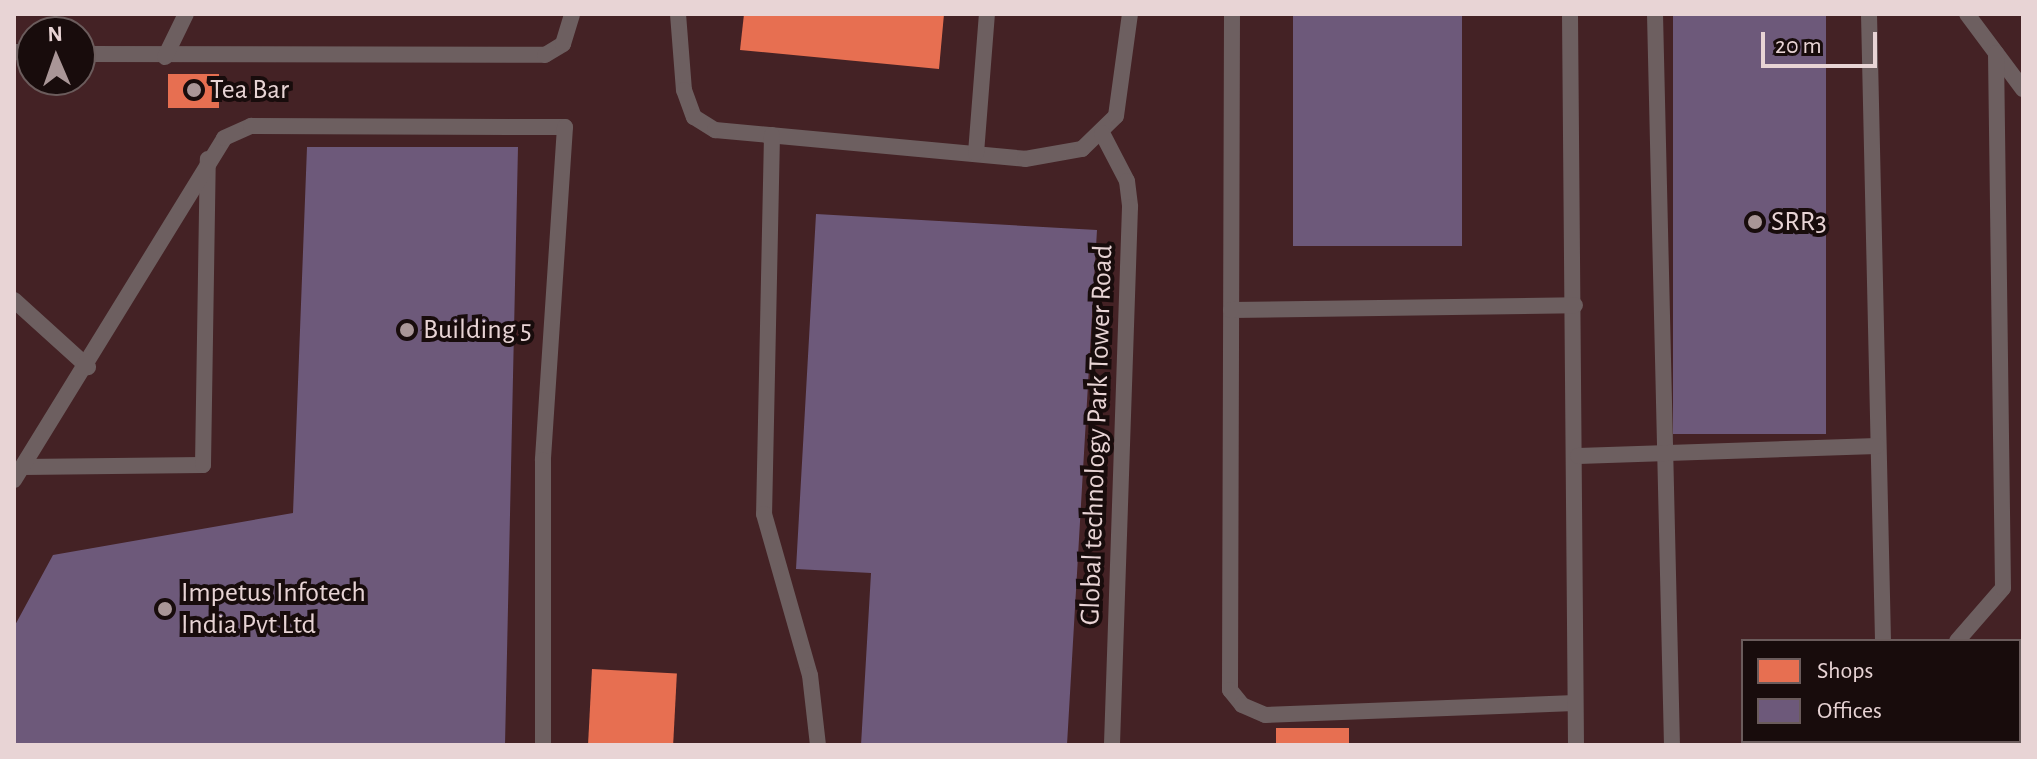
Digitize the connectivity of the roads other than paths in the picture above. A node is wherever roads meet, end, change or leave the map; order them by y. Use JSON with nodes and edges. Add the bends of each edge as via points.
{"nodes":[{"id":1,"x":186,"y":14,"type":"edge"},
{"id":2,"x":572,"y":14,"type":"edge"},
{"id":3,"x":678,"y":14,"type":"edge"},
{"id":4,"x":987,"y":14,"type":"edge"},
{"id":5,"x":1130,"y":14,"type":"edge"},
{"id":6,"x":1232,"y":14,"type":"edge"},
{"id":7,"x":1570,"y":14,"type":"edge"},
{"id":8,"x":1655,"y":14,"type":"edge"},
{"id":9,"x":1869,"y":14,"type":"edge"},
{"id":10,"x":1967,"y":14,"type":"edge"},
{"id":11,"x":1996,"y":53,"type":"junction"},
{"id":12,"x":96,"y":55,"type":"edge"},
{"id":13,"x":165,"y":57,"type":"junction"},
{"id":14,"x":2023,"y":89,"type":"edge"},
{"id":15,"x":1102,"y":133,"type":"junction"},
{"id":16,"x":772,"y":135,"type":"junction"},
{"id":17,"x":976,"y":153,"type":"junction"},
{"id":18,"x":208,"y":157,"type":"junction"},
{"id":19,"x":14,"y":300,"type":"edge"},
{"id":20,"x":1575,"y":305,"type":"junction"},
{"id":21,"x":1231,"y":310,"type":"junction"},
{"id":22,"x":88,"y":367,"type":"junction"},
{"id":23,"x":1877,"y":446,"type":"junction"},
{"id":24,"x":1578,"y":456,"type":"junction"},
{"id":25,"x":1667,"y":456,"type":"junction"},
{"id":26,"x":18,"y":473,"type":"edge"},
{"id":27,"x":1883,"y":639,"type":"edge"},
{"id":28,"x":1959,"y":639,"type":"edge"},
{"id":29,"x":1575,"y":703,"type":"junction"},
{"id":30,"x":543,"y":745,"type":"edge"},
{"id":31,"x":818,"y":745,"type":"edge"},
{"id":32,"x":1112,"y":745,"type":"edge"},
{"id":33,"x":1576,"y":745,"type":"edge"},
{"id":34,"x":1672,"y":745,"type":"edge"}],
"edges":[{"from":1,"to":13,"type":"lane"},
{"from":2,"to":13,"type":"lane","via":[[563,44],[545,55]]},
{"from":3,"to":16,"type":"lane","via":[[694,117],[715,130]]},
{"from":4,"to":17,"type":"lane"},
{"from":5,"to":15,"type":"lane","via":[[1124,95]]},
{"from":6,"to":21,"type":"lane"},
{"from":7,"to":20,"type":"lane"},
{"from":8,"to":25,"type":"lane"},
{"from":9,"to":23,"type":"lane"},
{"from":10,"to":11,"type":"lane"},
{"from":11,"to":14,"type":"lane"},
{"from":11,"to":28,"type":"lane","via":[[2003,588]]},
{"from":12,"to":13,"type":"lane"},
{"from":15,"to":17,"type":"lane","via":[[1057,158]]},
{"from":15,"to":32,"type":"lane","name":"Global technology Park Tower Road","via":[[1127,181],[1130,207]]},
{"from":16,"to":17,"type":"lane"},
{"from":16,"to":31,"type":"lane","via":[[764,514],[810,675]]},
{"from":18,"to":22,"type":"lane"},
{"from":18,"to":26,"type":"lane","via":[[203,465]]},
{"from":18,"to":30,"type":"lane","via":[[224,138],[251,126],[565,127],[543,460]]},
{"from":19,"to":22,"type":"lane"},
{"from":20,"to":21,"type":"lane"},
{"from":20,"to":24,"type":"lane"},
{"from":21,"to":29,"type":"lane","via":[[1230,690],[1242,705],[1265,715]]},
{"from":22,"to":26,"type":"lane"},
{"from":23,"to":25,"type":"lane"},
{"from":23,"to":27,"type":"lane"},
{"from":24,"to":25,"type":"lane"},
{"from":24,"to":29,"type":"lane"},
{"from":25,"to":34,"type":"lane"},
{"from":29,"to":33,"type":"lane"}]}
